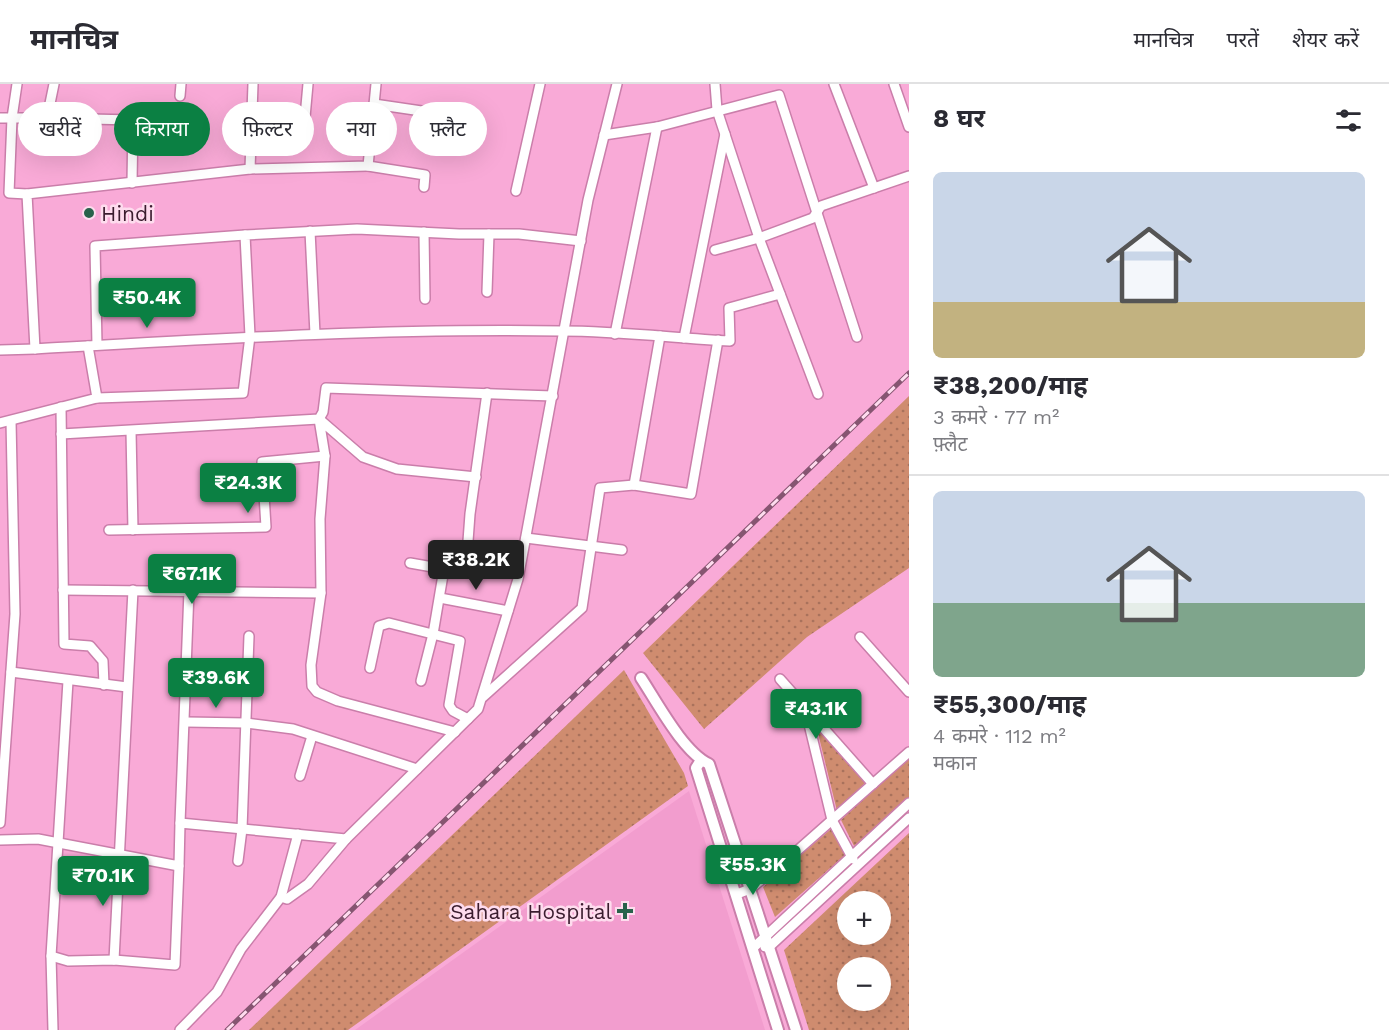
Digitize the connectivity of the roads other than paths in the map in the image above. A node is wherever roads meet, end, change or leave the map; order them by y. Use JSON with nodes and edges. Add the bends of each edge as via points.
{"nodes":[{"id":1,"x":16,"y":84,"type":"edge"},
{"id":2,"x":54,"y":84,"type":"edge"},
{"id":3,"x":180,"y":84,"type":"edge"},
{"id":4,"x":253,"y":84,"type":"edge"},
{"id":5,"x":308,"y":84,"type":"edge"},
{"id":6,"x":376,"y":84,"type":"edge"},
{"id":7,"x":540,"y":84,"type":"edge"},
{"id":8,"x":617,"y":84,"type":"edge"},
{"id":9,"x":715,"y":84,"type":"edge"},
{"id":10,"x":834,"y":84,"type":"edge"},
{"id":11,"x":894,"y":84,"type":"edge"},
{"id":12,"x":180,"y":96,"type":"dead end"},
{"id":13,"x":50,"y":102,"type":"edge"},
{"id":14,"x":306,"y":102,"type":"edge"},
{"id":15,"x":374,"y":102,"type":"edge"},
{"id":16,"x":717,"y":110,"type":"junction"},
{"id":17,"x":0,"y":118,"type":"edge"},
{"id":18,"x":12,"y":118,"type":"junction"},
{"id":19,"x":18,"y":118,"type":"edge"},
{"id":20,"x":102,"y":119,"type":"edge"},
{"id":21,"x":657,"y":127,"type":"junction"},
{"id":22,"x":909,"y":127,"type":"edge"},
{"id":23,"x":725,"y":134,"type":"junction"},
{"id":24,"x":604,"y":135,"type":"junction"},
{"id":25,"x":369,"y":156,"type":"edge"},
{"id":26,"x":368,"y":166,"type":"junction"},
{"id":27,"x":250,"y":170,"type":"junction"},
{"id":28,"x":909,"y":176,"type":"edge"},
{"id":29,"x":132,"y":183,"type":"junction"},
{"id":30,"x":424,"y":187,"type":"dead end"},
{"id":31,"x":874,"y":188,"type":"junction"},
{"id":32,"x":516,"y":191,"type":"dead end"},
{"id":33,"x":27,"y":194,"type":"junction"},
{"id":34,"x":816,"y":214,"type":"junction"},
{"id":35,"x":310,"y":231,"type":"junction"},
{"id":36,"x":424,"y":232,"type":"junction"},
{"id":37,"x":489,"y":234,"type":"junction"},
{"id":38,"x":245,"y":235,"type":"junction"},
{"id":39,"x":759,"y":238,"type":"junction"},
{"id":40,"x":581,"y":241,"type":"junction"},
{"id":41,"x":715,"y":250,"type":"dead end"},
{"id":42,"x":487,"y":292,"type":"dead end"},
{"id":43,"x":780,"y":294,"type":"junction"},
{"id":44,"x":425,"y":299,"type":"dead end"},
{"id":45,"x":565,"y":331,"type":"junction"},
{"id":46,"x":315,"y":334,"type":"junction"},
{"id":47,"x":615,"y":334,"type":"junction"},
{"id":48,"x":250,"y":336,"type":"junction"},
{"id":49,"x":660,"y":336,"type":"junction"},
{"id":50,"x":857,"y":337,"type":"dead end"},
{"id":51,"x":684,"y":338,"type":"junction"},
{"id":52,"x":718,"y":340,"type":"junction"},
{"id":53,"x":93,"y":346,"type":"junction"},
{"id":54,"x":35,"y":349,"type":"junction"},
{"id":55,"x":0,"y":350,"type":"edge"},
{"id":56,"x":487,"y":393,"type":"junction"},
{"id":57,"x":818,"y":394,"type":"dead end"},
{"id":58,"x":553,"y":396,"type":"junction"},
{"id":59,"x":97,"y":398,"type":"junction"},
{"id":60,"x":61,"y":408,"type":"junction"},
{"id":61,"x":319,"y":419,"type":"junction"},
{"id":62,"x":11,"y":421,"type":"junction"},
{"id":63,"x":0,"y":423,"type":"edge"},
{"id":64,"x":131,"y":431,"type":"junction"},
{"id":65,"x":61,"y":435,"type":"junction"},
{"id":66,"x":325,"y":456,"type":"junction"},
{"id":67,"x":476,"y":477,"type":"junction"},
{"id":68,"x":634,"y":485,"type":"junction"},
{"id":69,"x":109,"y":530,"type":"dead end"},
{"id":70,"x":133,"y":530,"type":"junction"},
{"id":71,"x":526,"y":538,"type":"junction"},
{"id":72,"x":590,"y":546,"type":"junction"},
{"id":73,"x":622,"y":550,"type":"dead end"},
{"id":74,"x":410,"y":563,"type":"dead end"},
{"id":75,"x":466,"y":568,"type":"dead end"},
{"id":76,"x":63,"y":590,"type":"junction"},
{"id":77,"x":133,"y":590,"type":"junction"},
{"id":78,"x":189,"y":591,"type":"junction"},
{"id":79,"x":321,"y":593,"type":"junction"},
{"id":80,"x":440,"y":598,"type":"junction"},
{"id":81,"x":508,"y":610,"type":"junction"},
{"id":82,"x":433,"y":634,"type":"junction"},
{"id":83,"x":249,"y":636,"type":"dead end"},
{"id":84,"x":860,"y":638,"type":"dead end"},
{"id":85,"x":370,"y":668,"type":"dead end"},
{"id":86,"x":10,"y":672,"type":"junction"},
{"id":87,"x":641,"y":678,"type":"dead end"},
{"id":88,"x":780,"y":679,"type":"dead end"},
{"id":89,"x":68,"y":681,"type":"junction"},
{"id":90,"x":421,"y":681,"type":"dead end"},
{"id":91,"x":104,"y":685,"type":"junction"},
{"id":92,"x":127,"y":687,"type":"junction"},
{"id":93,"x":909,"y":692,"type":"edge"},
{"id":94,"x":481,"y":698,"type":"junction"},
{"id":95,"x":812,"y":715,"type":"junction"},
{"id":96,"x":468,"y":719,"type":"junction"},
{"id":97,"x":186,"y":722,"type":"junction"},
{"id":98,"x":246,"y":723,"type":"junction"},
{"id":99,"x":455,"y":732,"type":"junction"},
{"id":100,"x":312,"y":736,"type":"junction"},
{"id":101,"x":909,"y":752,"type":"edge"},
{"id":102,"x":701,"y":760,"type":"junction"},
{"id":103,"x":417,"y":769,"type":"junction"},
{"id":104,"x":300,"y":776,"type":"dead end"},
{"id":105,"x":873,"y":784,"type":"junction"},
{"id":106,"x":909,"y":804,"type":"edge"},
{"id":107,"x":909,"y":818,"type":"edge"},
{"id":108,"x":832,"y":819,"type":"junction"},
{"id":109,"x":0,"y":823,"type":"edge"},
{"id":110,"x":180,"y":823,"type":"junction"},
{"id":111,"x":242,"y":829,"type":"junction"},
{"id":112,"x":298,"y":834,"type":"junction"},
{"id":113,"x":346,"y":839,"type":"junction"},
{"id":114,"x":0,"y":840,"type":"edge"},
{"id":115,"x":57,"y":842,"type":"junction"},
{"id":116,"x":118,"y":854,"type":"junction"},
{"id":117,"x":851,"y":856,"type":"junction"},
{"id":118,"x":238,"y":861,"type":"dead end"},
{"id":119,"x":179,"y":866,"type":"junction"},
{"id":120,"x":857,"y":866,"type":"junction"},
{"id":121,"x":750,"y":889,"type":"junction"},
{"id":122,"x":737,"y":894,"type":"junction"},
{"id":123,"x":281,"y":897,"type":"junction"},
{"id":124,"x":765,"y":935,"type":"junction"},
{"id":125,"x":769,"y":946,"type":"junction"},
{"id":126,"x":753,"y":948,"type":"junction"},
{"id":127,"x":51,"y":956,"type":"junction"},
{"id":128,"x":114,"y":960,"type":"junction"},
{"id":129,"x":53,"y":1030,"type":"edge"},
{"id":130,"x":180,"y":1030,"type":"edge"},
{"id":131,"x":778,"y":1030,"type":"edge"},
{"id":132,"x":796,"y":1030,"type":"edge"}],
"edges":[{"from":1,"to":18,"type":"street"},
{"from":2,"to":13,"type":"street"},
{"from":3,"to":12,"type":"street"},
{"from":4,"to":27,"type":"street"},
{"from":5,"to":14,"type":"street"},
{"from":6,"to":15,"type":"street"},
{"from":7,"to":32,"type":"street"},
{"from":8,"to":24,"type":"street"},
{"from":9,"to":16,"type":"street"},
{"from":10,"to":31,"type":"street"},
{"from":11,"to":22,"type":"street"},
{"from":16,"to":21,"type":"street"},
{"from":16,"to":23,"type":"street"},
{"from":16,"to":34,"type":"street","via":[[779,95]]},
{"from":17,"to":18,"type":"street"},
{"from":18,"to":19,"type":"street"},
{"from":18,"to":33,"type":"street","via":[[9,193]]},
{"from":20,"to":29,"type":"street","via":[[133,120]]},
{"from":21,"to":24,"type":"street"},
{"from":21,"to":47,"type":"street"},
{"from":23,"to":39,"type":"street"},
{"from":23,"to":51,"type":"street"},
{"from":24,"to":40,"type":"street"},
{"from":25,"to":26,"type":"street"},
{"from":26,"to":27,"type":"street"},
{"from":26,"to":30,"type":"street","via":[[425,175]]},
{"from":27,"to":29,"type":"street"},
{"from":28,"to":31,"type":"street"},
{"from":29,"to":33,"type":"street"},
{"from":31,"to":34,"type":"street","via":[[821,206]]},
{"from":33,"to":54,"type":"street"},
{"from":34,"to":39,"type":"street"},
{"from":34,"to":50,"type":"street"},
{"from":35,"to":36,"type":"street","via":[[357,228]]},
{"from":35,"to":38,"type":"street"},
{"from":35,"to":46,"type":"street"},
{"from":36,"to":37,"type":"street"},
{"from":36,"to":44,"type":"street"},
{"from":37,"to":40,"type":"street"},
{"from":37,"to":42,"type":"street"},
{"from":38,"to":48,"type":"street"},
{"from":38,"to":53,"type":"street","via":[[95,246]]},
{"from":39,"to":41,"type":"street"},
{"from":39,"to":43,"type":"street"},
{"from":40,"to":45,"type":"street"},
{"from":43,"to":52,"type":"street","via":[[729,308],[730,341]]},
{"from":43,"to":57,"type":"street"},
{"from":45,"to":46,"type":"street"},
{"from":45,"to":47,"type":"street"},
{"from":45,"to":58,"type":"street"},
{"from":46,"to":48,"type":"street"},
{"from":47,"to":49,"type":"street"},
{"from":48,"to":53,"type":"street"},
{"from":48,"to":59,"type":"street","via":[[243,393]]},
{"from":49,"to":51,"type":"street"},
{"from":49,"to":68,"type":"street"},
{"from":51,"to":52,"type":"street"},
{"from":52,"to":68,"type":"street","via":[[691,494]]},
{"from":53,"to":54,"type":"street"},
{"from":53,"to":59,"type":"street"},
{"from":54,"to":55,"type":"street"},
{"from":56,"to":58,"type":"street"},
{"from":56,"to":61,"type":"street","via":[[326,388]]},
{"from":56,"to":67,"type":"street"},
{"from":58,"to":71,"type":"street"},
{"from":59,"to":60,"type":"street"},
{"from":60,"to":62,"type":"street"},
{"from":60,"to":65,"type":"street"},
{"from":61,"to":64,"type":"street"},
{"from":61,"to":66,"type":"street"},
{"from":61,"to":67,"type":"street","via":[[363,457],[398,469]]},
{"from":62,"to":63,"type":"street"},
{"from":62,"to":86,"type":"street","via":[[15,614]]},
{"from":64,"to":65,"type":"street"},
{"from":64,"to":70,"type":"street"},
{"from":65,"to":76,"type":"street"},
{"from":66,"to":70,"type":"street","via":[[262,462],[266,527]]},
{"from":66,"to":79,"type":"street","via":[[320,519]]},
{"from":67,"to":75,"type":"street"},
{"from":68,"to":72,"type":"street","via":[[600,488]]},
{"from":69,"to":70,"type":"street"},
{"from":71,"to":72,"type":"street"},
{"from":71,"to":81,"type":"street"},
{"from":72,"to":73,"type":"street"},
{"from":72,"to":94,"type":"street","via":[[582,608]]},
{"from":74,"to":80,"type":"street","via":[[444,569]]},
{"from":76,"to":77,"type":"street"},
{"from":76,"to":91,"type":"street","via":[[63,644],[90,646],[103,661]]},
{"from":77,"to":78,"type":"street"},
{"from":77,"to":92,"type":"street"},
{"from":78,"to":79,"type":"street"},
{"from":78,"to":97,"type":"street"},
{"from":79,"to":99,"type":"street","via":[[312,665],[312,686],[317,692]]},
{"from":80,"to":81,"type":"street"},
{"from":80,"to":82,"type":"street"},
{"from":81,"to":94,"type":"street"},
{"from":82,"to":85,"type":"street","via":[[388,623],[379,626]]},
{"from":82,"to":90,"type":"street"},
{"from":82,"to":96,"type":"street","via":[[461,643],[449,705]]},
{"from":83,"to":98,"type":"street"},
{"from":84,"to":93,"type":"street"},
{"from":86,"to":89,"type":"street"},
{"from":86,"to":109,"type":"street"},
{"from":87,"to":102,"type":"street"},
{"from":88,"to":95,"type":"street"},
{"from":89,"to":91,"type":"street"},
{"from":89,"to":115,"type":"street"},
{"from":91,"to":92,"type":"street"},
{"from":92,"to":116,"type":"street"},
{"from":94,"to":96,"type":"street","via":[[478,709]]},
{"from":95,"to":105,"type":"street"},
{"from":95,"to":108,"type":"street","via":[[808,720]]},
{"from":96,"to":99,"type":"street"},
{"from":97,"to":98,"type":"street"},
{"from":97,"to":110,"type":"street"},
{"from":98,"to":100,"type":"street","via":[[293,729]]},
{"from":98,"to":111,"type":"street"},
{"from":99,"to":103,"type":"street"},
{"from":100,"to":103,"type":"street"},
{"from":100,"to":104,"type":"street"},
{"from":101,"to":105,"type":"street"},
{"from":102,"to":121,"type":"street","via":[[709,764]]},
{"from":102,"to":122,"type":"street","via":[[696,768]]},
{"from":103,"to":113,"type":"street"},
{"from":105,"to":108,"type":"street"},
{"from":106,"to":117,"type":"street"},
{"from":107,"to":120,"type":"street"},
{"from":108,"to":117,"type":"street"},
{"from":108,"to":121,"type":"street"},
{"from":110,"to":111,"type":"street"},
{"from":110,"to":119,"type":"street"},
{"from":111,"to":112,"type":"street"},
{"from":111,"to":118,"type":"street"},
{"from":112,"to":113,"type":"street"},
{"from":112,"to":123,"type":"street"},
{"from":113,"to":123,"type":"street","via":[[308,884],[287,898]]},
{"from":114,"to":115,"type":"street"},
{"from":115,"to":116,"type":"street"},
{"from":115,"to":127,"type":"street"},
{"from":116,"to":119,"type":"street"},
{"from":116,"to":128,"type":"street"},
{"from":117,"to":120,"type":"street"},
{"from":117,"to":124,"type":"street"},
{"from":119,"to":128,"type":"street","via":[[175,964]]},
{"from":120,"to":125,"type":"street"},
{"from":121,"to":122,"type":"street"},
{"from":121,"to":124,"type":"street"},
{"from":122,"to":126,"type":"street"},
{"from":123,"to":130,"type":"street","via":[[241,949],[217,992]]},
{"from":124,"to":125,"type":"street"},
{"from":124,"to":126,"type":"street"},
{"from":125,"to":126,"type":"street"},
{"from":125,"to":132,"type":"street"},
{"from":126,"to":131,"type":"street"},
{"from":127,"to":128,"type":"street","via":[[68,961]]},
{"from":127,"to":129,"type":"street"}]}
